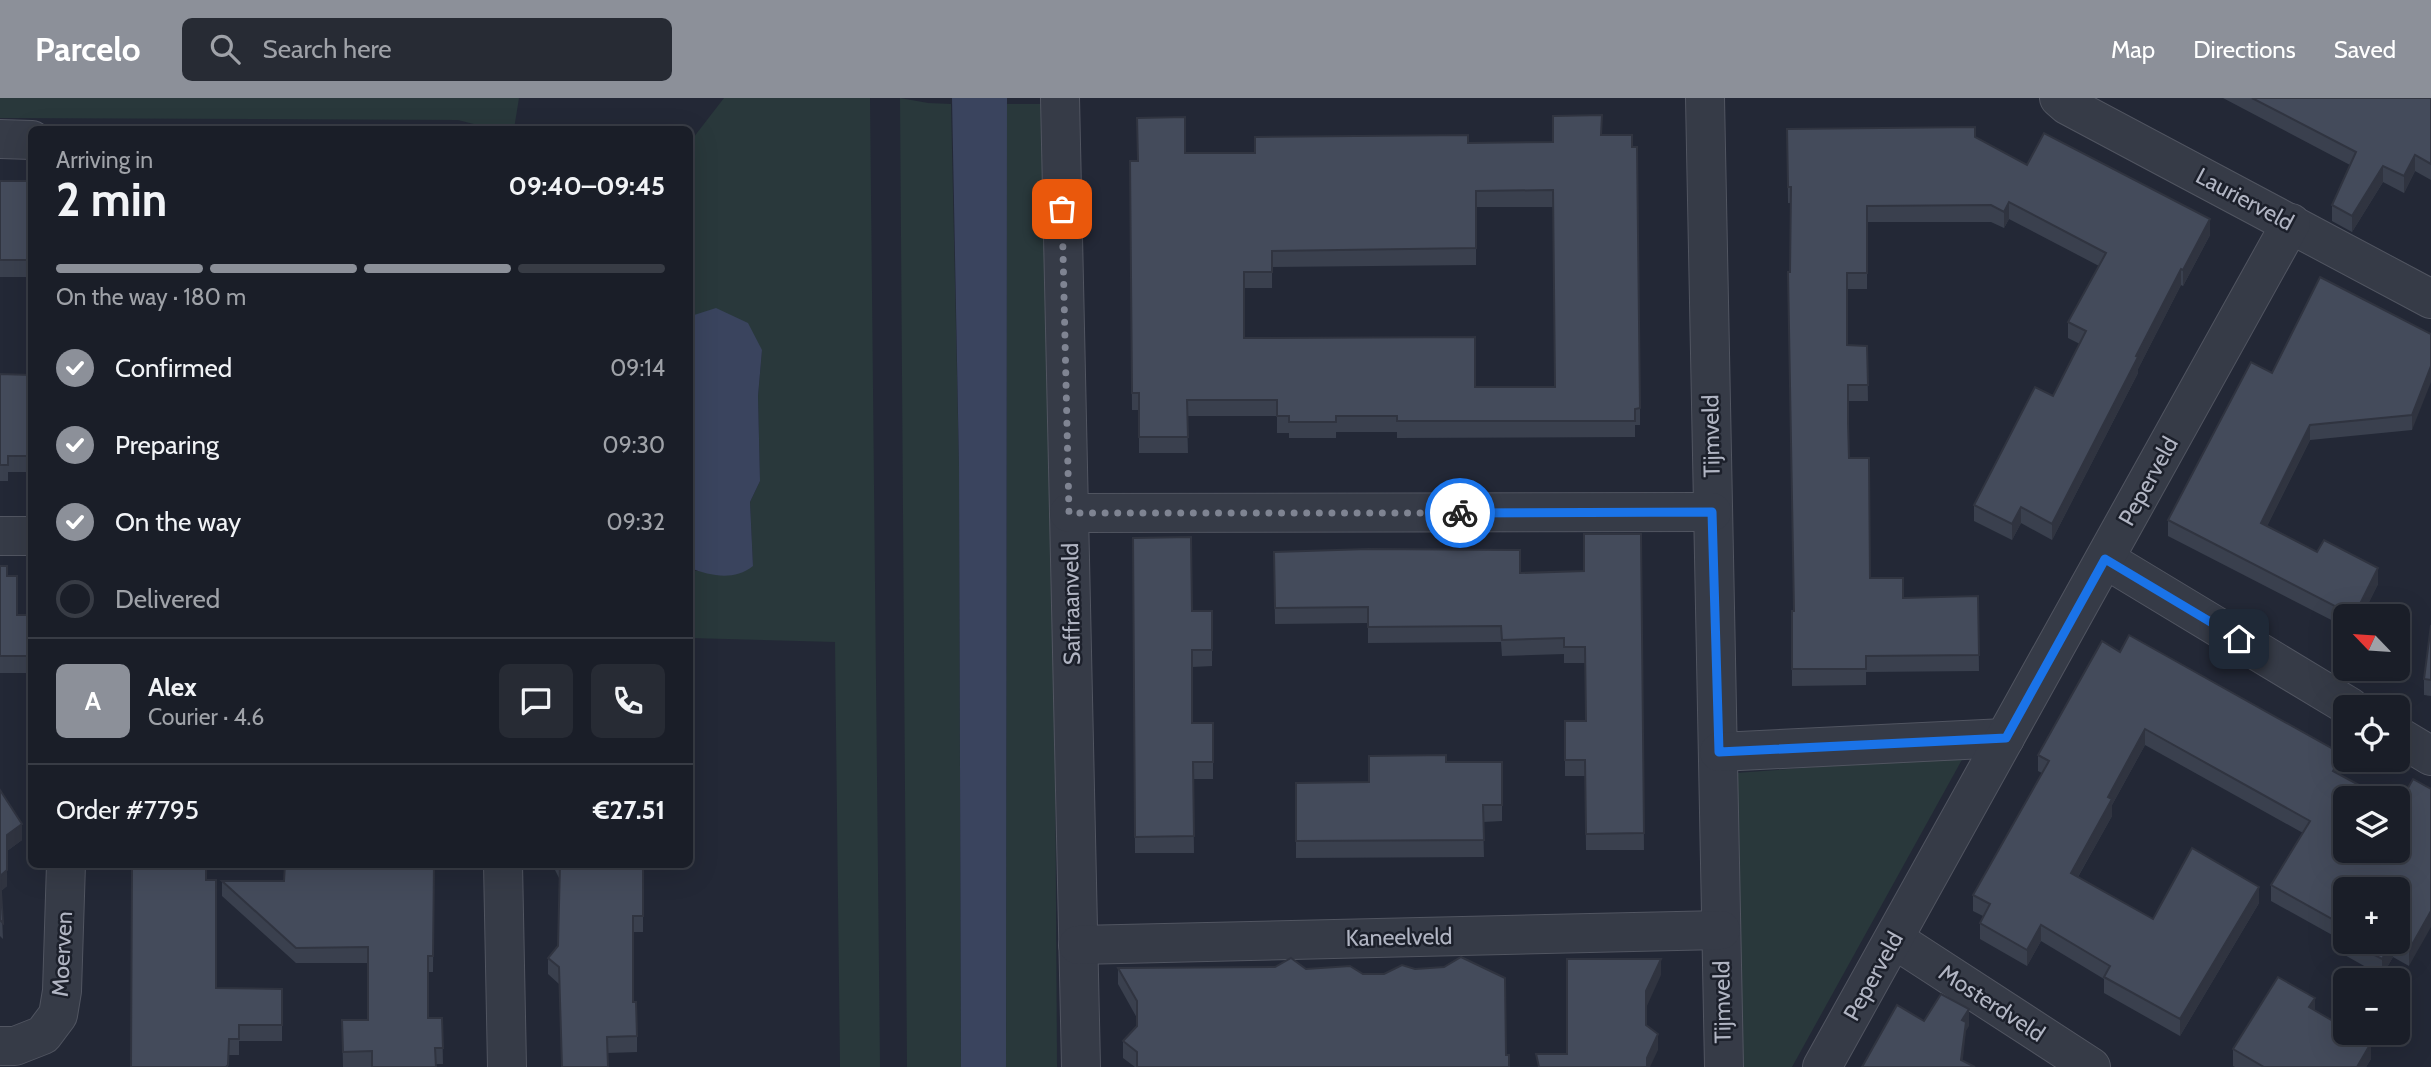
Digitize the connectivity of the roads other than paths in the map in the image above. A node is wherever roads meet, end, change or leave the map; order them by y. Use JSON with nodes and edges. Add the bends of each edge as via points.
{"nodes":[{"id":1,"x":1060,"y":98,"type":"edge"},
{"id":2,"x":1705,"y":98,"type":"edge"},
{"id":3,"x":2059,"y":98,"type":"edge"},
{"id":4,"x":0,"y":139,"type":"edge"},
{"id":5,"x":28,"y":140,"type":"edge"},
{"id":6,"x":2291,"y":223,"type":"junction"},
{"id":7,"x":2431,"y":299,"type":"edge"},
{"id":8,"x":1712,"y":512,"type":"junction"},
{"id":9,"x":1069,"y":513,"type":"junction"},
{"id":10,"x":0,"y":536,"type":"edge"},
{"id":11,"x":28,"y":536,"type":"edge"},
{"id":12,"x":2105,"y":559,"type":"junction"},
{"id":13,"x":2333,"y":697,"type":"edge"},
{"id":14,"x":2006,"y":738,"type":"junction"},
{"id":15,"x":2410,"y":743,"type":"edge"},
{"id":16,"x":1719,"y":752,"type":"junction"},
{"id":17,"x":2431,"y":756,"type":"edge"},
{"id":18,"x":66,"y":868,"type":"edge"},
{"id":19,"x":503,"y":868,"type":"edge"},
{"id":20,"x":1721,"y":930,"type":"junction"},
{"id":21,"x":1894,"y":939,"type":"junction"},
{"id":22,"x":1078,"y":945,"type":"junction"},
{"id":23,"x":0,"y":1046,"type":"edge"},
{"id":24,"x":507,"y":1067,"type":"edge"},
{"id":25,"x":1081,"y":1067,"type":"edge"},
{"id":26,"x":1724,"y":1067,"type":"edge"},
{"id":27,"x":1822,"y":1067,"type":"edge"},
{"id":28,"x":2091,"y":1067,"type":"edge"}],
"edges":[{"from":1,"to":9,"type":"street","name":"Saffraanveld"},
{"from":2,"to":8,"type":"street","name":"Tijmveld"},
{"from":3,"to":6,"type":"street","name":"Laurierveld"},
{"from":4,"to":5,"type":"street"},
{"from":6,"to":7,"type":"street","name":"Laurierveld"},
{"from":6,"to":12,"type":"street","name":"Peperveld"},
{"from":8,"to":9,"type":"street"},
{"from":8,"to":16,"type":"street","name":"Tijmveld"},
{"from":9,"to":22,"type":"street","name":"Saffraanveld"},
{"from":10,"to":11,"type":"street"},
{"from":12,"to":13,"type":"street"},
{"from":12,"to":14,"type":"street","name":"Peperveld"},
{"from":14,"to":16,"type":"street"},
{"from":14,"to":21,"type":"street","name":"Peperveld"},
{"from":15,"to":17,"type":"street"},
{"from":16,"to":20,"type":"street","name":"Tijmveld"},
{"from":18,"to":23,"type":"street","name":"Moerven","via":[[58,1015],[43,1035],[15,1046]]},
{"from":19,"to":24,"type":"street"},
{"from":20,"to":22,"type":"street","name":"Kaneelveld"},
{"from":20,"to":26,"type":"street","name":"Tijmveld"},
{"from":21,"to":27,"type":"street","name":"Peperveld"},
{"from":21,"to":28,"type":"street","name":"Mosterdveld"},
{"from":22,"to":25,"type":"street","name":"Saffraanveld"}]}
